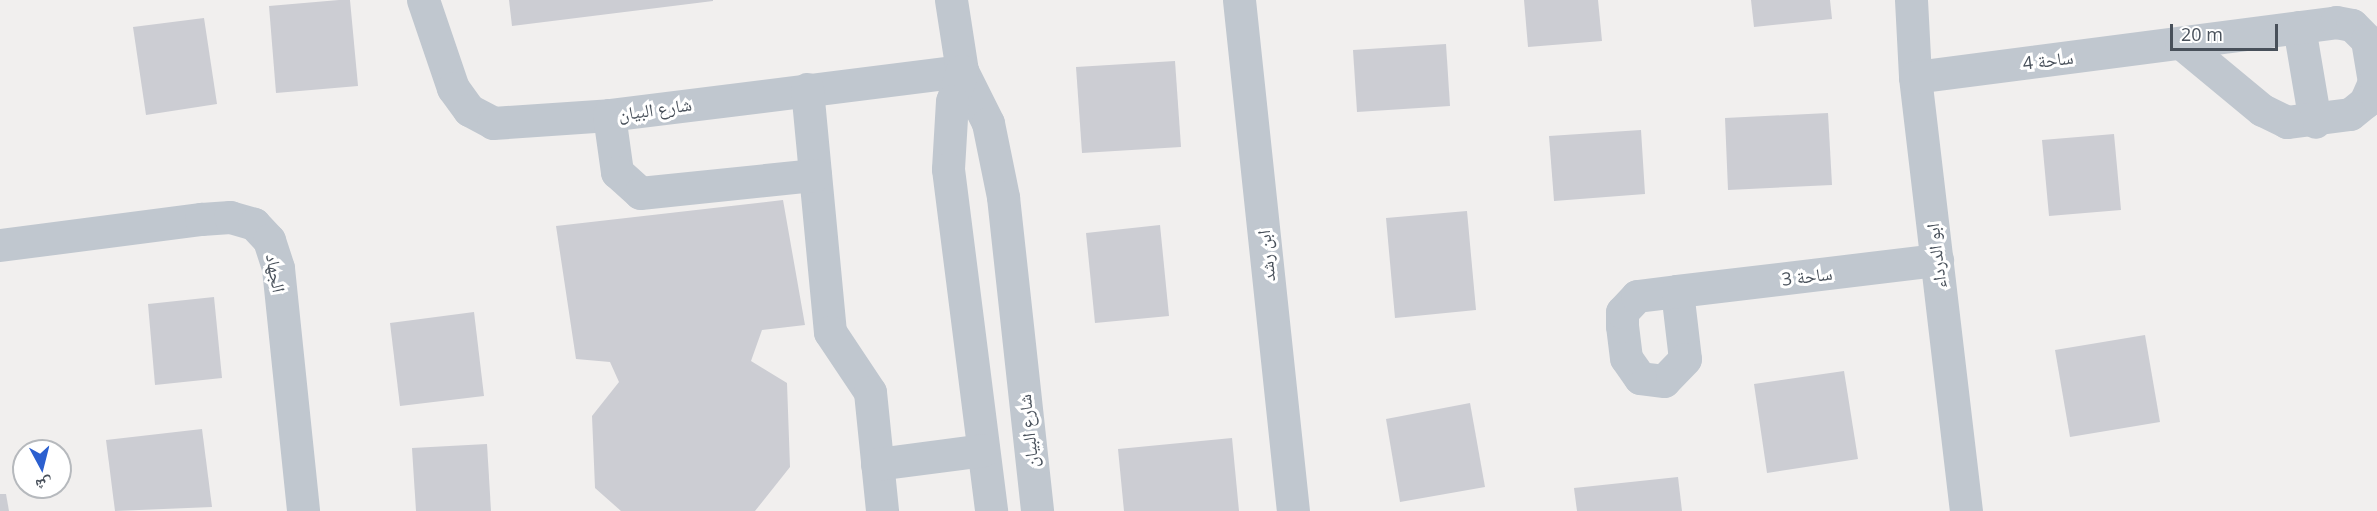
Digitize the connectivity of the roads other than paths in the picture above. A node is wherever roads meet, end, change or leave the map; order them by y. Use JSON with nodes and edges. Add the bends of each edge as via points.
{"nodes":[{"id":1,"x":423,"y":0,"type":"edge"},
{"id":2,"x":951,"y":0,"type":"edge"},
{"id":3,"x":1239,"y":0,"type":"edge"},
{"id":4,"x":1911,"y":0,"type":"edge"},
{"id":5,"x":2299,"y":27,"type":"junction"},
{"id":6,"x":2181,"y":43,"type":"junction"},
{"id":7,"x":963,"y":71,"type":"junction"},
{"id":8,"x":1915,"y":77,"type":"junction"},
{"id":9,"x":807,"y":89,"type":"junction"},
{"id":10,"x":609,"y":115,"type":"junction"},
{"id":11,"x":2315,"y":122,"type":"junction"},
{"id":12,"x":815,"y":175,"type":"junction"},
{"id":13,"x":0,"y":245,"type":"edge"},
{"id":14,"x":1937,"y":260,"type":"junction"},
{"id":15,"x":1677,"y":291,"type":"dead end"},
{"id":16,"x":983,"y":450,"type":"junction"},
{"id":17,"x":878,"y":464,"type":"junction"},
{"id":18,"x":303,"y":511,"type":"edge"},
{"id":19,"x":882,"y":511,"type":"edge"},
{"id":20,"x":991,"y":511,"type":"edge"},
{"id":21,"x":1037,"y":511,"type":"edge"},
{"id":22,"x":1293,"y":511,"type":"edge"},
{"id":23,"x":1966,"y":511,"type":"edge"}],
"edges":[{"from":1,"to":10,"type":"street","name":"شارع البيان","via":[[453,88],[469,110],[493,123]]},
{"from":2,"to":7,"type":"street","name":"شارع البيان"},
{"from":3,"to":22,"type":"street","name":"ابن رشد"},
{"from":4,"to":8,"type":"street","name":"ابو الدرداء"},
{"from":5,"to":6,"type":"street","name":"ساحة 4"},
{"from":5,"to":11,"type":"street"},
{"from":5,"to":11,"type":"street","name":"ساحة 4","via":[[2352,25],[2367,40],[2373,60],[2374,82],[2365,102],[2350,114]]},
{"from":6,"to":8,"type":"street","name":"ساحة 4"},
{"from":6,"to":11,"type":"street","name":"ساحة 4","via":[[2275,119]]},
{"from":7,"to":9,"type":"street","name":"شارع البيان"},
{"from":7,"to":16,"type":"street","name":"شارع البيان","via":[[952,101],[948,169]]},
{"from":7,"to":21,"type":"street","name":"شارع البيان","via":[[988,123],[1003,197]]},
{"from":8,"to":14,"type":"street","name":"ابو الدرداء"},
{"from":9,"to":10,"type":"street","name":"شارع البيان"},
{"from":9,"to":12,"type":"street"},
{"from":10,"to":12,"type":"street","via":[[617,172],[640,193]]},
{"from":12,"to":17,"type":"street","via":[[830,332],[870,392]]},
{"from":13,"to":18,"type":"street","name":"الجهاد","via":[[201,219],[230,217],[254,224],[269,240],[278,268]]},
{"from":14,"to":15,"type":"street","name":"ساحة 3"},
{"from":14,"to":23,"type":"street","name":"ابو الدرداء"},
{"from":16,"to":17,"type":"street"},
{"from":16,"to":20,"type":"street","name":"شارع البيان"},
{"from":17,"to":19,"type":"street"}]}
